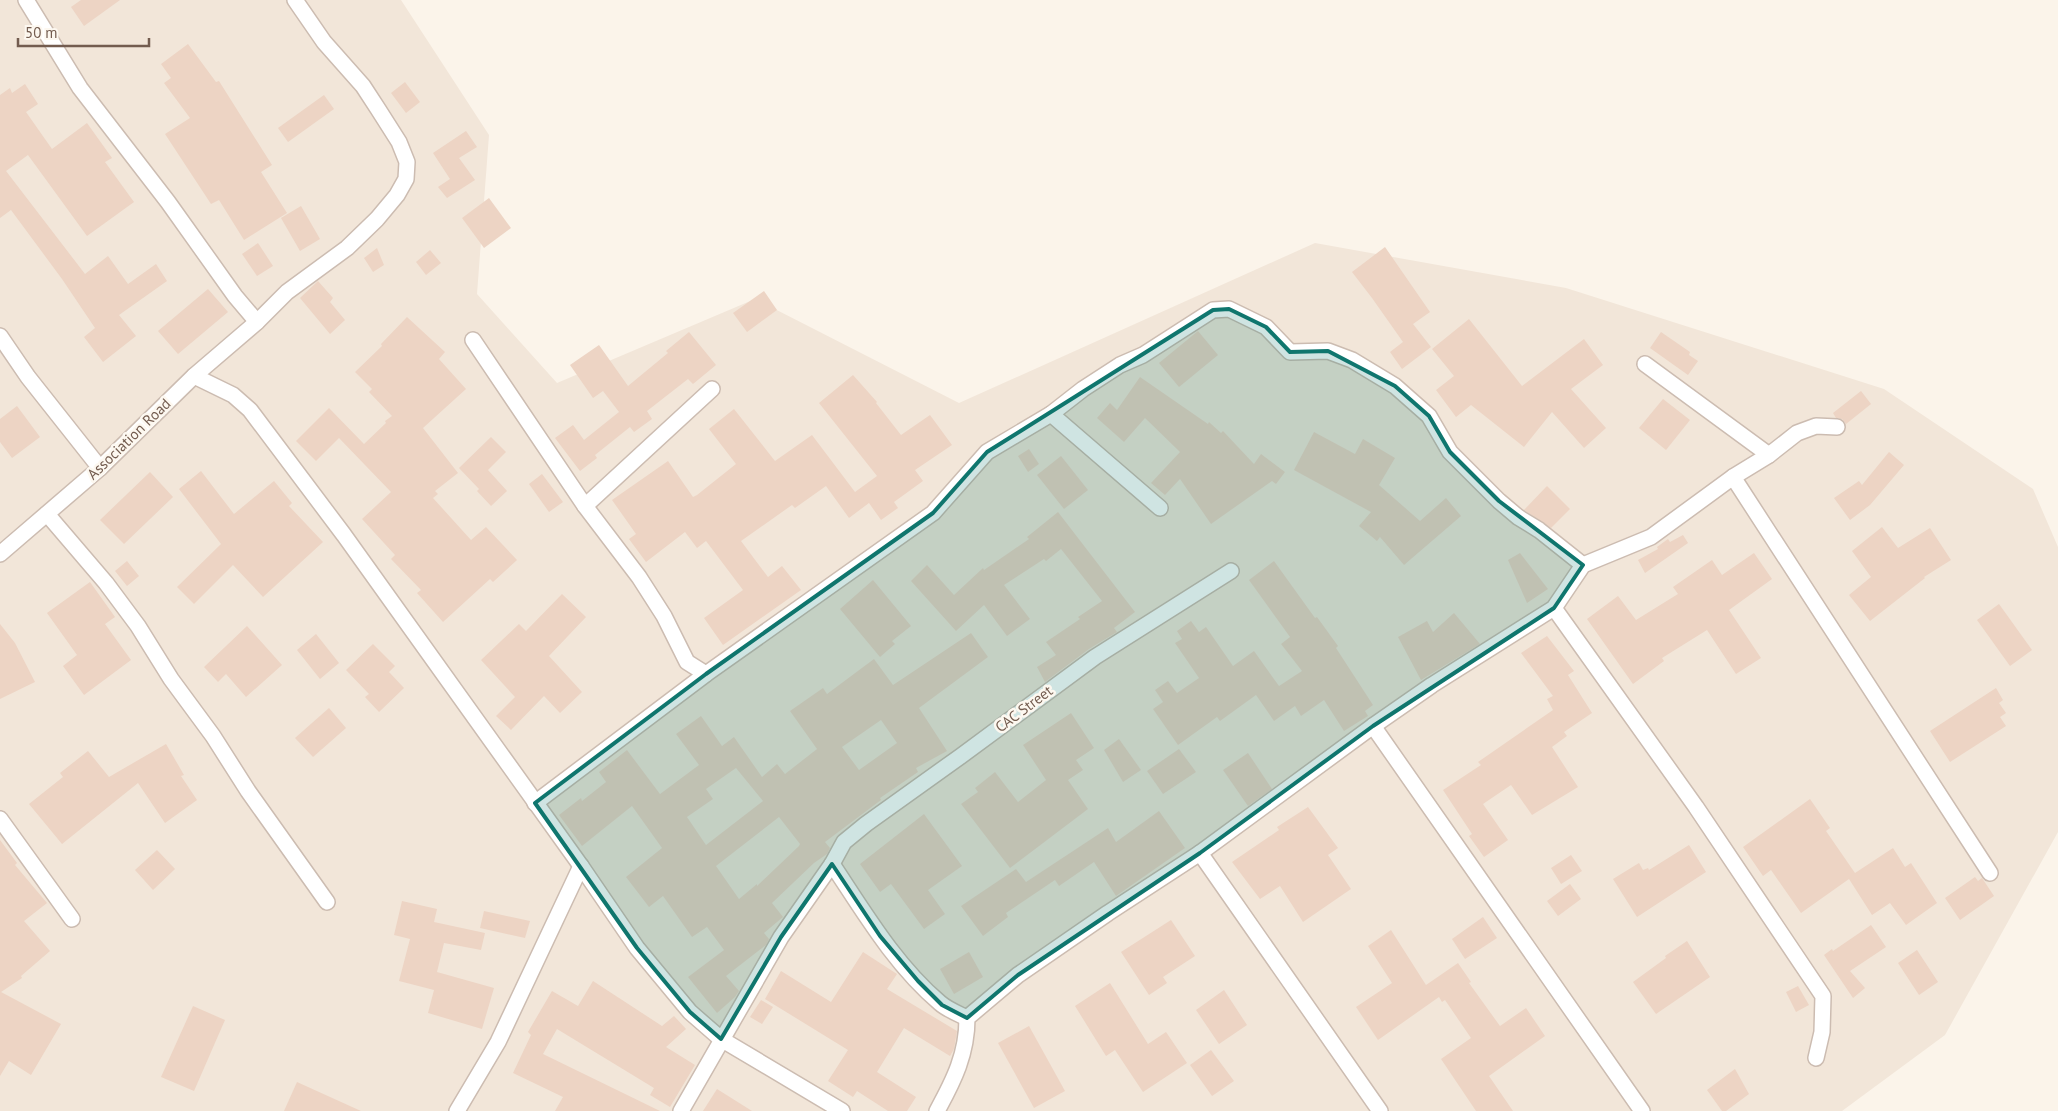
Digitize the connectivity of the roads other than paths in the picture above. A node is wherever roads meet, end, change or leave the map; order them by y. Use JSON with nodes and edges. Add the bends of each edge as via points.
{"nodes":[{"id":1,"x":26,"y":0,"type":"edge"},
{"id":2,"x":295,"y":0,"type":"edge"},
{"id":3,"x":257,"y":322,"type":"junction"},
{"id":4,"x":0,"y":336,"type":"edge"},
{"id":5,"x":473,"y":340,"type":"dead end"},
{"id":6,"x":1645,"y":364,"type":"dead end"},
{"id":7,"x":194,"y":376,"type":"junction"},
{"id":8,"x":712,"y":389,"type":"dead end"},
{"id":9,"x":1051,"y":414,"type":"junction"},
{"id":10,"x":1837,"y":427,"type":"dead end"},
{"id":11,"x":1769,"y":455,"type":"junction"},
{"id":12,"x":100,"y":468,"type":"junction"},
{"id":13,"x":1733,"y":477,"type":"junction"},
{"id":14,"x":585,"y":506,"type":"junction"},
{"id":15,"x":1160,"y":508,"type":"dead end"},
{"id":16,"x":47,"y":514,"type":"junction"},
{"id":17,"x":0,"y":554,"type":"edge"},
{"id":18,"x":1583,"y":565,"type":"junction"},
{"id":19,"x":1231,"y":571,"type":"dead end"},
{"id":20,"x":1554,"y":608,"type":"junction"},
{"id":21,"x":706,"y":674,"type":"junction"},
{"id":22,"x":1374,"y":726,"type":"junction"},
{"id":23,"x":535,"y":803,"type":"junction"},
{"id":24,"x":0,"y":819,"type":"edge"},
{"id":25,"x":1200,"y":853,"type":"junction"},
{"id":26,"x":832,"y":864,"type":"junction"},
{"id":27,"x":581,"y":866,"type":"junction"},
{"id":28,"x":1990,"y":873,"type":"dead end"},
{"id":29,"x":327,"y":902,"type":"dead end"},
{"id":30,"x":72,"y":919,"type":"dead end"},
{"id":31,"x":967,"y":1018,"type":"junction"},
{"id":32,"x":721,"y":1039,"type":"junction"},
{"id":33,"x":1816,"y":1058,"type":"dead end"},
{"id":34,"x":457,"y":1111,"type":"edge"},
{"id":35,"x":681,"y":1111,"type":"edge"},
{"id":36,"x":842,"y":1111,"type":"edge"},
{"id":37,"x":937,"y":1111,"type":"edge"},
{"id":38,"x":1380,"y":1111,"type":"edge"},
{"id":39,"x":1642,"y":1111,"type":"edge"}],
"edges":[{"from":1,"to":3,"type":"street","via":[[80,88]]},
{"from":2,"to":3,"type":"street","name":"Association Road","via":[[378,109],[407,162],[406,179],[377,219],[347,248],[288,292]]},
{"from":3,"to":7,"type":"street","name":"Association Road"},
{"from":4,"to":12,"type":"street"},
{"from":5,"to":14,"type":"street"},
{"from":6,"to":11,"type":"street"},
{"from":7,"to":12,"type":"street","name":"Association Road"},
{"from":7,"to":23,"type":"street","via":[[233,395],[250,410],[344,535]]},
{"from":8,"to":14,"type":"street"},
{"from":9,"to":15,"type":"street"},
{"from":9,"to":18,"type":"street","via":[[1120,365],[1143,355],[1213,310],[1229,309],[1266,327],[1290,352],[1328,351],[1352,360],[1395,386],[1429,416],[1450,452],[1499,501]]},
{"from":9,"to":21,"type":"street","via":[[987,452],[933,513]]},
{"from":10,"to":11,"type":"street","via":[[1816,426],[1796,432]]},
{"from":11,"to":13,"type":"street"},
{"from":12,"to":16,"type":"street","name":"Association Road"},
{"from":13,"to":18,"type":"street","via":[[1651,538]]},
{"from":13,"to":28,"type":"street"},
{"from":14,"to":21,"type":"street","via":[[639,577],[664,616],[687,662]]},
{"from":16,"to":17,"type":"street","name":"Association Road"},
{"from":16,"to":29,"type":"street","via":[[138,626]]},
{"from":18,"to":20,"type":"street"},
{"from":19,"to":26,"type":"street","name":"CAC Street","via":[[1095,657],[866,824],[844,842]]},
{"from":20,"to":22,"type":"street"},
{"from":20,"to":33,"type":"street","via":[[1696,807],[1823,996],[1822,1032]]},
{"from":21,"to":23,"type":"street"},
{"from":22,"to":25,"type":"street"},
{"from":22,"to":39,"type":"street"},
{"from":23,"to":27,"type":"street"},
{"from":24,"to":30,"type":"street"},
{"from":25,"to":31,"type":"street","via":[[1018,975]]},
{"from":25,"to":38,"type":"street"},
{"from":26,"to":31,"type":"street","via":[[880,936],[918,981],[942,1005]]},
{"from":26,"to":32,"type":"street","name":"CAC Street","via":[[781,937]]},
{"from":27,"to":32,"type":"street","via":[[637,948],[690,1012]]},
{"from":27,"to":34,"type":"street","via":[[498,1042]]},
{"from":31,"to":37,"type":"street","via":[[967,1038],[958,1070]]},
{"from":32,"to":35,"type":"street","name":"CAC Street"},
{"from":32,"to":36,"type":"street"}]}
